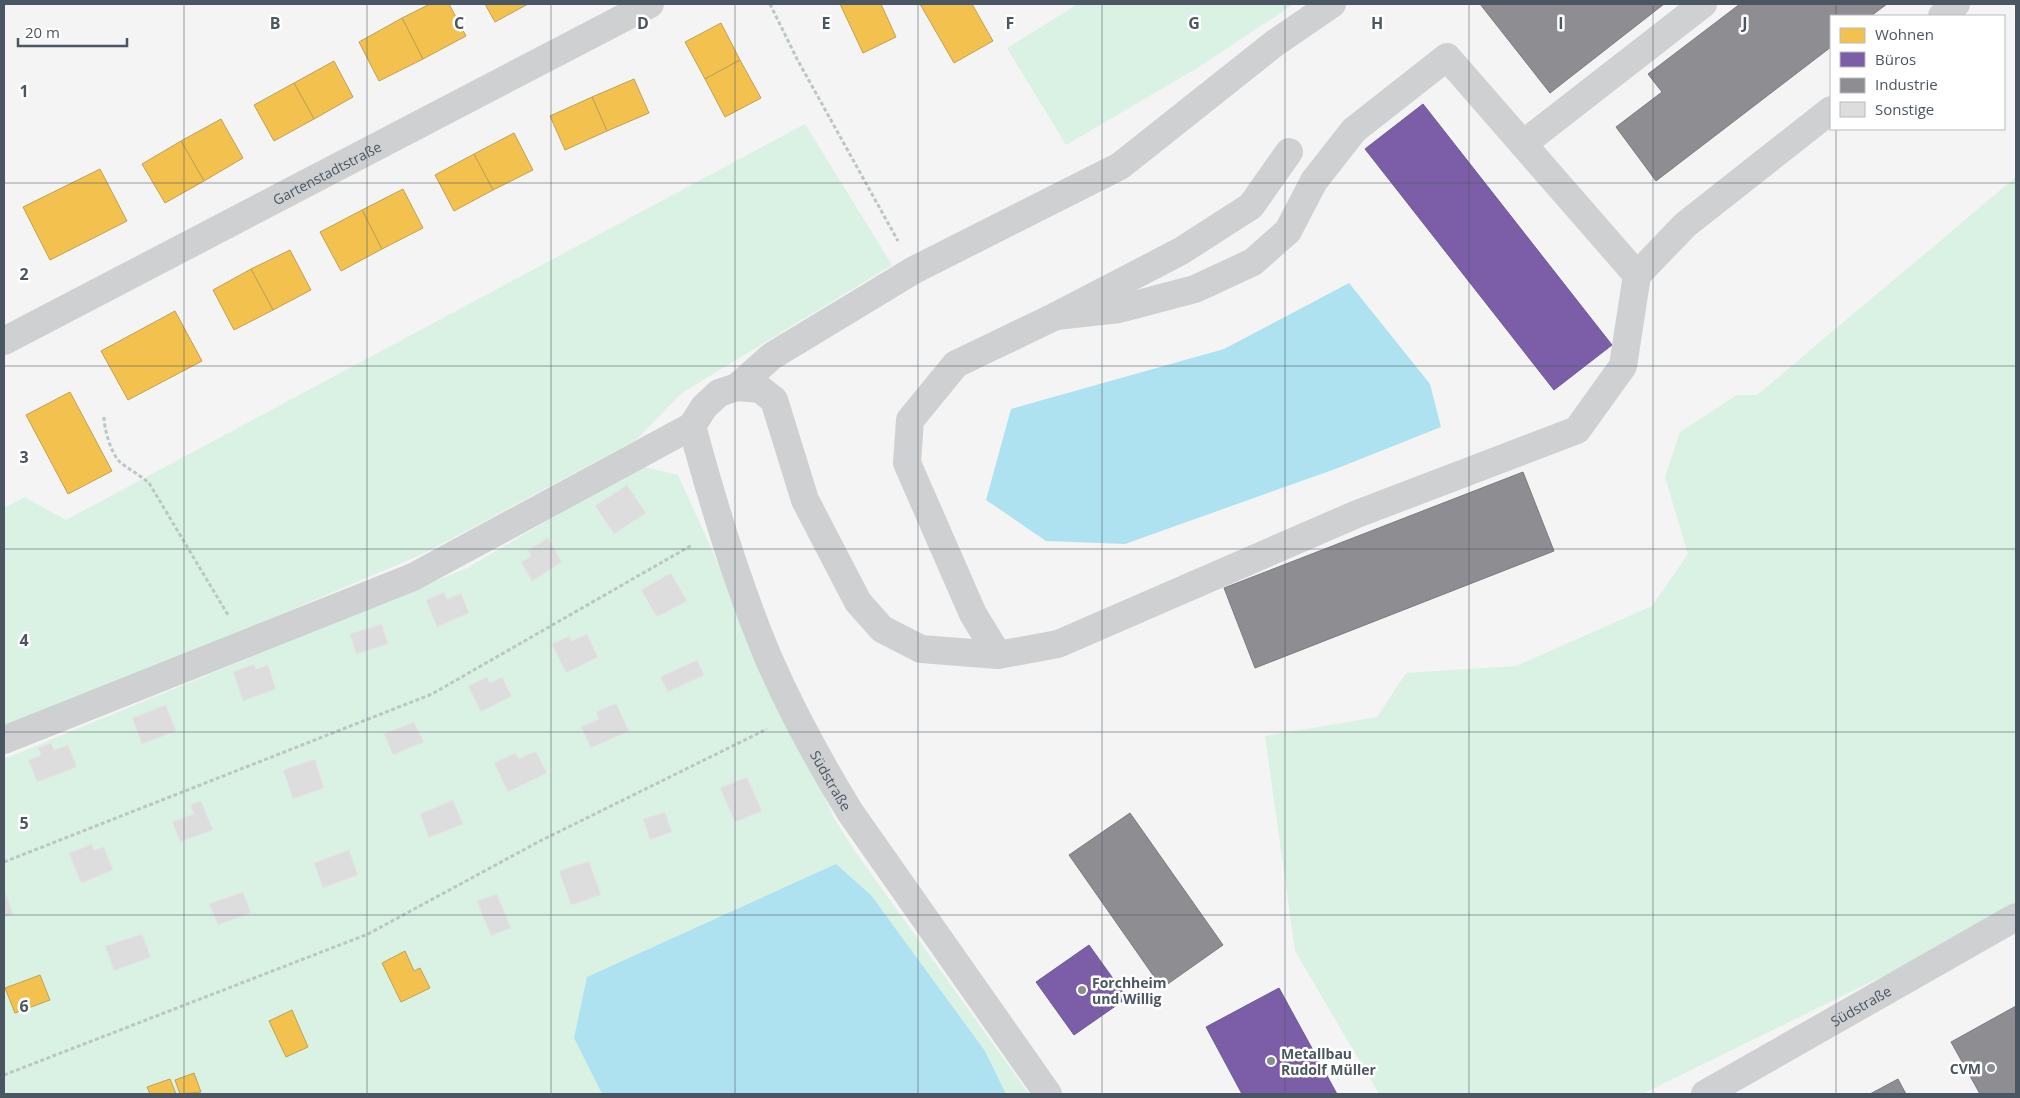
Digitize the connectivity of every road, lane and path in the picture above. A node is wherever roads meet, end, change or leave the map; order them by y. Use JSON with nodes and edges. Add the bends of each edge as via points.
{"nodes":[{"id":1,"x":650,"y":4,"type":"edge"},
{"id":2,"x":770,"y":4,"type":"edge"},
{"id":3,"x":1332,"y":4,"type":"edge"},
{"id":4,"x":1704,"y":4,"type":"edge"},
{"id":5,"x":1956,"y":4,"type":"edge"},
{"id":6,"x":1943,"y":15,"type":"edge"},
{"id":7,"x":1830,"y":111,"type":"edge"},
{"id":8,"x":1523,"y":144,"type":"junction"},
{"id":9,"x":1289,"y":152,"type":"dead end"},
{"id":10,"x":914,"y":270,"type":"junction"},
{"id":11,"x":1637,"y":275,"type":"junction"},
{"id":12,"x":1056,"y":316,"type":"junction"},
{"id":13,"x":4,"y":341,"type":"edge"},
{"id":14,"x":737,"y":387,"type":"junction"},
{"id":15,"x":104,"y":417,"type":"dead end"},
{"id":16,"x":692,"y":426,"type":"junction"},
{"id":17,"x":721,"y":528,"type":"junction"},
{"id":18,"x":245,"y":643,"type":"junction"},
{"id":19,"x":998,"y":655,"type":"junction"},
{"id":20,"x":797,"y":714,"type":"junction"},
{"id":21,"x":4,"y":740,"type":"edge"},
{"id":22,"x":4,"y":862,"type":"edge"},
{"id":23,"x":2016,"y":917,"type":"edge"},
{"id":24,"x":4,"y":1075,"type":"edge"},
{"id":25,"x":1048,"y":1094,"type":"edge"},
{"id":26,"x":1705,"y":1094,"type":"edge"}],
"edges":[{"from":1,"to":13,"type":"street","name":"Gartenstadtstraße"},
{"from":2,"to":10,"type":"path"},
{"from":3,"to":10,"type":"street","via":[[1275,43],[1120,166]]},
{"from":4,"to":8,"type":"street"},
{"from":5,"to":6,"type":"street"},
{"from":7,"to":11,"type":"street","via":[[1685,225]]},
{"from":8,"to":11,"type":"street"},
{"from":8,"to":12,"type":"street","via":[[1447,57],[1354,130],[1314,181],[1288,230],[1253,262],[1195,289],[1119,309]]},
{"from":9,"to":12,"type":"street","via":[[1252,206],[1180,251]]},
{"from":10,"to":14,"type":"street","via":[[772,356]]},
{"from":11,"to":19,"type":"street","via":[[1623,366],[1577,430],[1357,514],[1058,644]]},
{"from":12,"to":19,"type":"street","via":[[956,364],[910,420],[907,463],[973,614]]},
{"from":14,"to":16,"type":"street","via":[[718,393]]},
{"from":14,"to":19,"type":"street","via":[[760,389],[774,400],[805,500],[858,602],[882,629],[921,649]]},
{"from":15,"to":18,"type":"path","via":[[104,429],[118,461],[149,483]]},
{"from":16,"to":17,"type":"street","name":"Südstraße"},
{"from":16,"to":18,"type":"street","via":[[413,577]]},
{"from":17,"to":20,"type":"street","name":"Südstraße","via":[[769,658]]},
{"from":17,"to":22,"type":"path","via":[[432,694]]},
{"from":18,"to":21,"type":"street"},
{"from":20,"to":24,"type":"path","via":[[540,841],[368,934]]},
{"from":20,"to":25,"type":"street","name":"Südstraße","via":[[850,812]]},
{"from":23,"to":26,"type":"street","name":"Südstraße"}]}
